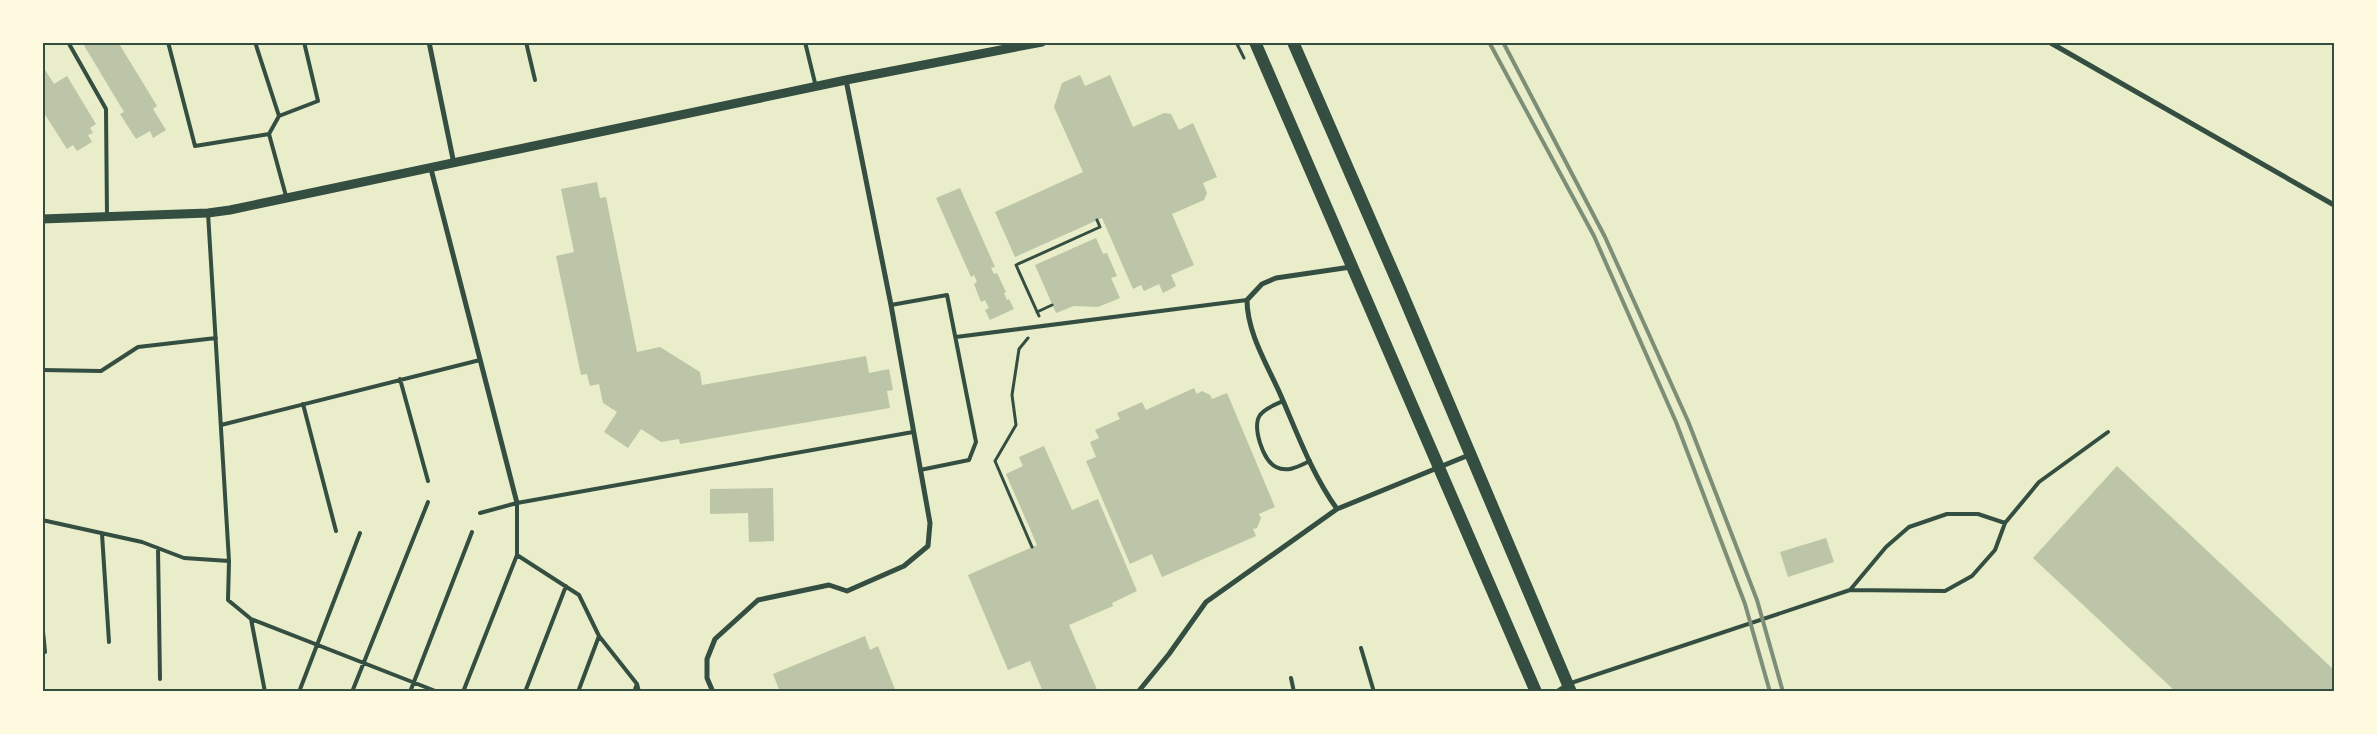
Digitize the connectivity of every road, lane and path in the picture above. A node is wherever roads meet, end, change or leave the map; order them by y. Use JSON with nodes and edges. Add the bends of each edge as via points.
{"nodes":[{"id":1,"x":68,"y":42,"type":"edge"},
{"id":2,"x":168,"y":42,"type":"edge"},
{"id":3,"x":256,"y":42,"type":"edge"},
{"id":4,"x":304,"y":42,"type":"edge"},
{"id":5,"x":429,"y":42,"type":"edge"},
{"id":6,"x":526,"y":42,"type":"edge"},
{"id":7,"x":805,"y":42,"type":"edge"},
{"id":8,"x":1042,"y":42,"type":"edge"},
{"id":9,"x":1236,"y":42,"type":"edge"},
{"id":10,"x":1255,"y":42,"type":"edge"},
{"id":11,"x":1293,"y":42,"type":"edge"},
{"id":12,"x":2049,"y":42,"type":"edge"},
{"id":13,"x":1244,"y":59,"type":"dead end"},
{"id":14,"x":535,"y":80,"type":"dead end"},
{"id":15,"x":846,"y":80,"type":"junction"},
{"id":16,"x":816,"y":87,"type":"junction"},
{"id":17,"x":279,"y":116,"type":"junction"},
{"id":18,"x":269,"y":134,"type":"junction"},
{"id":19,"x":454,"y":164,"type":"junction"},
{"id":20,"x":431,"y":169,"type":"junction"},
{"id":21,"x":287,"y":199,"type":"junction"},
{"id":22,"x":2334,"y":205,"type":"edge"},
{"id":23,"x":208,"y":213,"type":"junction"},
{"id":24,"x":107,"y":218,"type":"junction"},
{"id":25,"x":42,"y":219,"type":"edge"},
{"id":26,"x":1097,"y":220,"type":"dead end"},
{"id":27,"x":1353,"y":266,"type":"junction"},
{"id":28,"x":1247,"y":300,"type":"junction"},
{"id":29,"x":891,"y":305,"type":"junction"},
{"id":30,"x":1052,"y":305,"type":"dead end"},
{"id":31,"x":1038,"y":312,"type":"junction"},
{"id":32,"x":1041,"y":321,"type":"dead end"},
{"id":33,"x":1030,"y":335,"type":"dead end"},
{"id":34,"x":956,"y":337,"type":"junction"},
{"id":35,"x":216,"y":338,"type":"junction"},
{"id":36,"x":480,"y":360,"type":"junction"},
{"id":37,"x":42,"y":370,"type":"edge"},
{"id":38,"x":400,"y":380,"type":"junction"},
{"id":39,"x":1283,"y":401,"type":"junction"},
{"id":40,"x":303,"y":404,"type":"junction"},
{"id":41,"x":221,"y":425,"type":"junction"},
{"id":42,"x":913,"y":432,"type":"junction"},
{"id":43,"x":2108,"y":432,"type":"dead end"},
{"id":44,"x":1469,"y":454,"type":"junction"},
{"id":45,"x":1310,"y":461,"type":"junction"},
{"id":46,"x":1438,"y":466,"type":"junction"},
{"id":47,"x":920,"y":470,"type":"junction"},
{"id":48,"x":428,"y":481,"type":"dead end"},
{"id":49,"x":428,"y":502,"type":"dead end"},
{"id":50,"x":517,"y":503,"type":"junction"},
{"id":51,"x":1337,"y":508,"type":"junction"},
{"id":52,"x":480,"y":513,"type":"dead end"},
{"id":53,"x":42,"y":520,"type":"edge"},
{"id":54,"x":2005,"y":523,"type":"junction"},
{"id":55,"x":336,"y":531,"type":"dead end"},
{"id":56,"x":472,"y":532,"type":"dead end"},
{"id":57,"x":360,"y":533,"type":"dead end"},
{"id":58,"x":102,"y":534,"type":"junction"},
{"id":59,"x":1032,"y":547,"type":"dead end"},
{"id":60,"x":158,"y":548,"type":"junction"},
{"id":61,"x":517,"y":554,"type":"junction"},
{"id":62,"x":229,"y":561,"type":"junction"},
{"id":63,"x":566,"y":586,"type":"junction"},
{"id":64,"x":1850,"y":590,"type":"junction"},
{"id":65,"x":251,"y":618,"type":"junction"},
{"id":66,"x":42,"y":621,"type":"edge"},
{"id":67,"x":600,"y":636,"type":"junction"},
{"id":68,"x":109,"y":642,"type":"dead end"},
{"id":69,"x":317,"y":644,"type":"junction"},
{"id":70,"x":1361,"y":648,"type":"dead end"},
{"id":71,"x":45,"y":652,"type":"dead end"},
{"id":72,"x":363,"y":662,"type":"junction"},
{"id":73,"x":1291,"y":678,"type":"dead end"},
{"id":74,"x":160,"y":679,"type":"dead end"},
{"id":75,"x":414,"y":681,"type":"junction"},
{"id":76,"x":637,"y":684,"type":"junction"},
{"id":77,"x":1569,"y":688,"type":"edge"},
{"id":78,"x":265,"y":692,"type":"edge"},
{"id":79,"x":299,"y":692,"type":"edge"},
{"id":80,"x":352,"y":692,"type":"edge"},
{"id":81,"x":410,"y":692,"type":"edge"},
{"id":82,"x":438,"y":692,"type":"edge"},
{"id":83,"x":463,"y":692,"type":"edge"},
{"id":84,"x":525,"y":692,"type":"edge"},
{"id":85,"x":578,"y":692,"type":"edge"},
{"id":86,"x":634,"y":692,"type":"edge"},
{"id":87,"x":639,"y":692,"type":"edge"},
{"id":88,"x":713,"y":692,"type":"edge"},
{"id":89,"x":1138,"y":692,"type":"edge"},
{"id":90,"x":1294,"y":692,"type":"edge"},
{"id":91,"x":1374,"y":692,"type":"edge"},
{"id":92,"x":1536,"y":692,"type":"edge"},
{"id":93,"x":1556,"y":692,"type":"edge"}],
"edges":[{"from":1,"to":24,"type":"lane","via":[[106,109]]},
{"from":2,"to":18,"type":"lane","via":[[195,146]]},
{"from":3,"to":17,"type":"lane"},
{"from":4,"to":17,"type":"lane","via":[[318,100]]},
{"from":5,"to":19,"type":"street"},
{"from":6,"to":14,"type":"lane"},
{"from":7,"to":16,"type":"lane"},
{"from":8,"to":15,"type":"street"},
{"from":9,"to":13,"type":"path"},
{"from":10,"to":27,"type":"main road"},
{"from":11,"to":44,"type":"main road"},
{"from":12,"to":22,"type":"street"},
{"from":15,"to":16,"type":"street"},
{"from":15,"to":29,"type":"street"},
{"from":16,"to":19,"type":"street"},
{"from":17,"to":18,"type":"lane"},
{"from":18,"to":21,"type":"lane"},
{"from":19,"to":20,"type":"street"},
{"from":20,"to":21,"type":"street"},
{"from":20,"to":36,"type":"street"},
{"from":21,"to":23,"type":"street"},
{"from":23,"to":24,"type":"street"},
{"from":23,"to":35,"type":"lane"},
{"from":24,"to":25,"type":"street"},
{"from":26,"to":31,"type":"path","via":[[1100,226],[1016,265]]},
{"from":27,"to":28,"type":"street","via":[[1276,278],[1262,284]]},
{"from":27,"to":46,"type":"main road"},
{"from":28,"to":34,"type":"lane"},
{"from":28,"to":39,"type":"street","via":[[1247,316]]},
{"from":29,"to":34,"type":"lane","via":[[947,295]]},
{"from":29,"to":42,"type":"street"},
{"from":30,"to":31,"type":"path"},
{"from":31,"to":32,"type":"path"},
{"from":33,"to":59,"type":"path","via":[[1019,350],[1012,395],[1016,426],[995,461]]},
{"from":34,"to":47,"type":"lane","via":[[976,442],[968,460]]},
{"from":35,"to":37,"type":"lane","via":[[138,348],[101,370]]},
{"from":35,"to":41,"type":"lane"},
{"from":36,"to":38,"type":"lane"},
{"from":36,"to":50,"type":"street"},
{"from":38,"to":40,"type":"lane"},
{"from":38,"to":48,"type":"lane"},
{"from":39,"to":45,"type":"street"},
{"from":39,"to":45,"type":"lane","via":[[1265,410],[1256,424],[1256,433],[1276,468],[1292,469]]},
{"from":40,"to":41,"type":"lane"},
{"from":40,"to":55,"type":"lane"},
{"from":41,"to":62,"type":"lane"},
{"from":42,"to":47,"type":"street"},
{"from":42,"to":50,"type":"lane"},
{"from":43,"to":54,"type":"lane","via":[[2039,482]]},
{"from":44,"to":46,"type":"street"},
{"from":44,"to":77,"type":"main road"},
{"from":45,"to":51,"type":"street","via":[[1321,487]]},
{"from":46,"to":51,"type":"street"},
{"from":46,"to":92,"type":"main road"},
{"from":47,"to":88,"type":"street","via":[[930,522],[928,546],[904,566],[847,591],[829,585],[758,600],[716,639],[707,659],[707,678]]},
{"from":49,"to":72,"type":"lane"},
{"from":50,"to":52,"type":"lane"},
{"from":50,"to":61,"type":"lane"},
{"from":51,"to":89,"type":"street","via":[[1206,602]]},
{"from":53,"to":58,"type":"lane"},
{"from":54,"to":64,"type":"lane","via":[[1978,514],[1947,514],[1909,527],[1886,547]]},
{"from":54,"to":64,"type":"lane","via":[[1996,550],[1972,576],[1945,591]]},
{"from":56,"to":75,"type":"lane"},
{"from":57,"to":69,"type":"lane"},
{"from":58,"to":60,"type":"lane"},
{"from":58,"to":68,"type":"lane"},
{"from":60,"to":62,"type":"lane","via":[[184,558]]},
{"from":60,"to":74,"type":"lane"},
{"from":61,"to":63,"type":"lane"},
{"from":61,"to":83,"type":"lane"},
{"from":62,"to":65,"type":"lane","via":[[228,600]]},
{"from":63,"to":67,"type":"lane","via":[[579,594]]},
{"from":63,"to":84,"type":"lane"},
{"from":64,"to":77,"type":"lane"},
{"from":65,"to":69,"type":"lane"},
{"from":65,"to":78,"type":"lane"},
{"from":66,"to":71,"type":"lane"},
{"from":67,"to":76,"type":"lane"},
{"from":67,"to":85,"type":"lane"},
{"from":69,"to":72,"type":"lane"},
{"from":69,"to":79,"type":"lane"},
{"from":70,"to":91,"type":"lane"},
{"from":72,"to":75,"type":"lane"},
{"from":72,"to":80,"type":"lane"},
{"from":73,"to":90,"type":"lane"},
{"from":75,"to":81,"type":"lane"},
{"from":75,"to":82,"type":"lane"},
{"from":76,"to":86,"type":"lane"},
{"from":76,"to":87,"type":"lane"},
{"from":77,"to":93,"type":"lane"}]}
